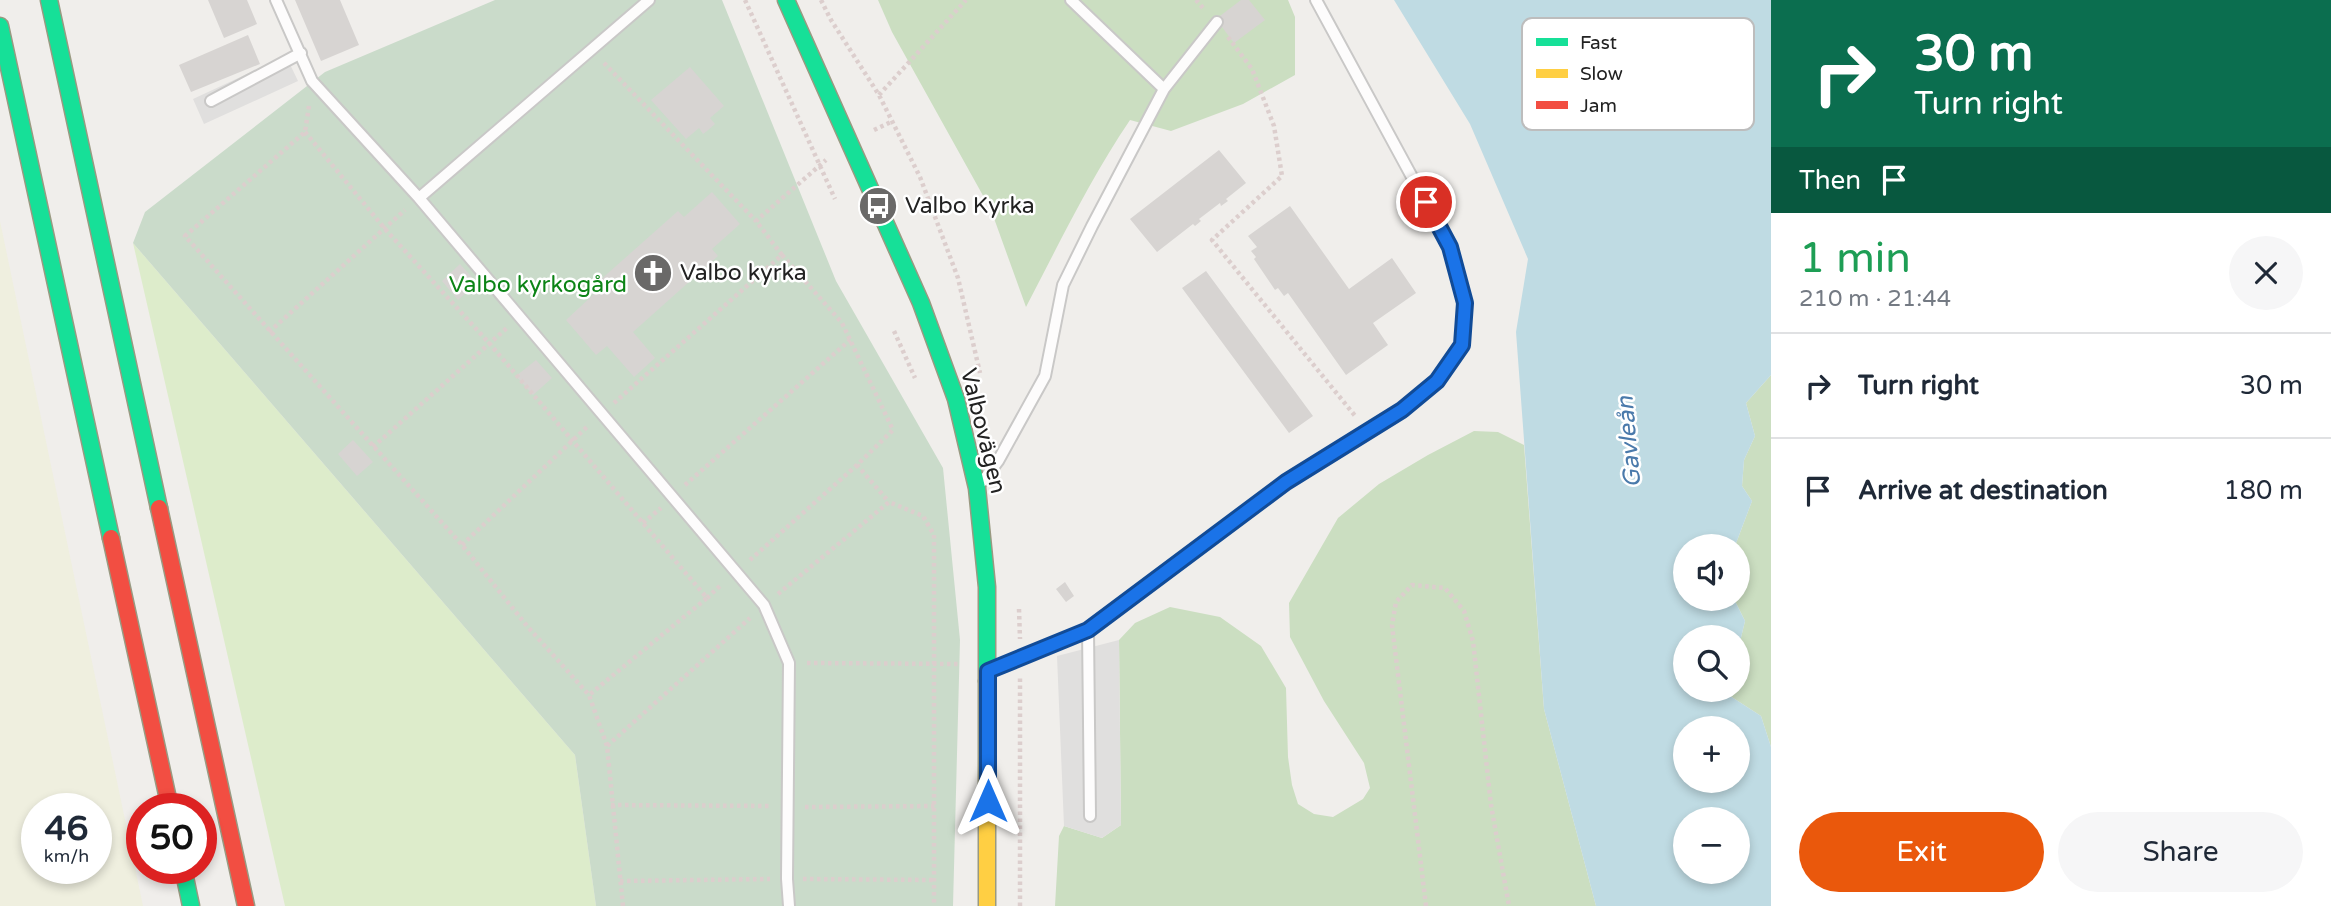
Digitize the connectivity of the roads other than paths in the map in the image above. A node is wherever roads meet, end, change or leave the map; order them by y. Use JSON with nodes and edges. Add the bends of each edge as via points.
{"nodes":[{"id":1,"x":49,"y":0,"type":"edge"},
{"id":2,"x":276,"y":0,"type":"edge"},
{"id":3,"x":649,"y":0,"type":"edge"},
{"id":4,"x":786,"y":0,"type":"edge"},
{"id":5,"x":1071,"y":0,"type":"edge"},
{"id":6,"x":1316,"y":0,"type":"edge"},
{"id":7,"x":1217,"y":22,"type":"road end"},
{"id":8,"x":0,"y":26,"type":"edge"},
{"id":9,"x":301,"y":53,"type":"junction"},
{"id":10,"x":1164,"y":89,"type":"junction"},
{"id":11,"x":211,"y":101,"type":"dead end"},
{"id":12,"x":419,"y":198,"type":"junction"},
{"id":13,"x":977,"y":488,"type":"junction"},
{"id":14,"x":1088,"y":630,"type":"junction"},
{"id":15,"x":988,"y":671,"type":"junction"},
{"id":16,"x":167,"y":793,"type":"edge"},
{"id":17,"x":1090,"y":816,"type":"dead end"},
{"id":18,"x":186,"y":884,"type":"edge"},
{"id":19,"x":191,"y":906,"type":"edge"},
{"id":20,"x":246,"y":906,"type":"edge"},
{"id":21,"x":789,"y":906,"type":"edge"},
{"id":22,"x":987,"y":906,"type":"edge"}],
"edges":[{"from":1,"to":20,"type":"main road"},
{"from":2,"to":9,"type":"lane"},
{"from":3,"to":12,"type":"lane"},
{"from":4,"to":13,"type":"main road","name":"Valbovägen","via":[[925,315],[956,399]]},
{"from":5,"to":10,"type":"lane"},
{"from":6,"to":14,"type":"lane","via":[[1450,247],[1465,303],[1462,345],[1437,381],[1402,410],[1286,482]]},
{"from":7,"to":10,"type":"lane"},
{"from":8,"to":16,"type":"main road"},
{"from":9,"to":11,"type":"lane"},
{"from":9,"to":12,"type":"lane","via":[[313,81]]},
{"from":10,"to":13,"type":"lane","via":[[1063,285],[1045,376],[998,461]]},
{"from":12,"to":21,"type":"lane","via":[[764,605],[789,663]]},
{"from":13,"to":15,"type":"main road","name":"Valbovägen","via":[[987,587]]},
{"from":14,"to":15,"type":"lane"},
{"from":14,"to":17,"type":"lane"},
{"from":15,"to":22,"type":"main road","name":"Valbovägen"},
{"from":18,"to":19,"type":"main road"}]}
